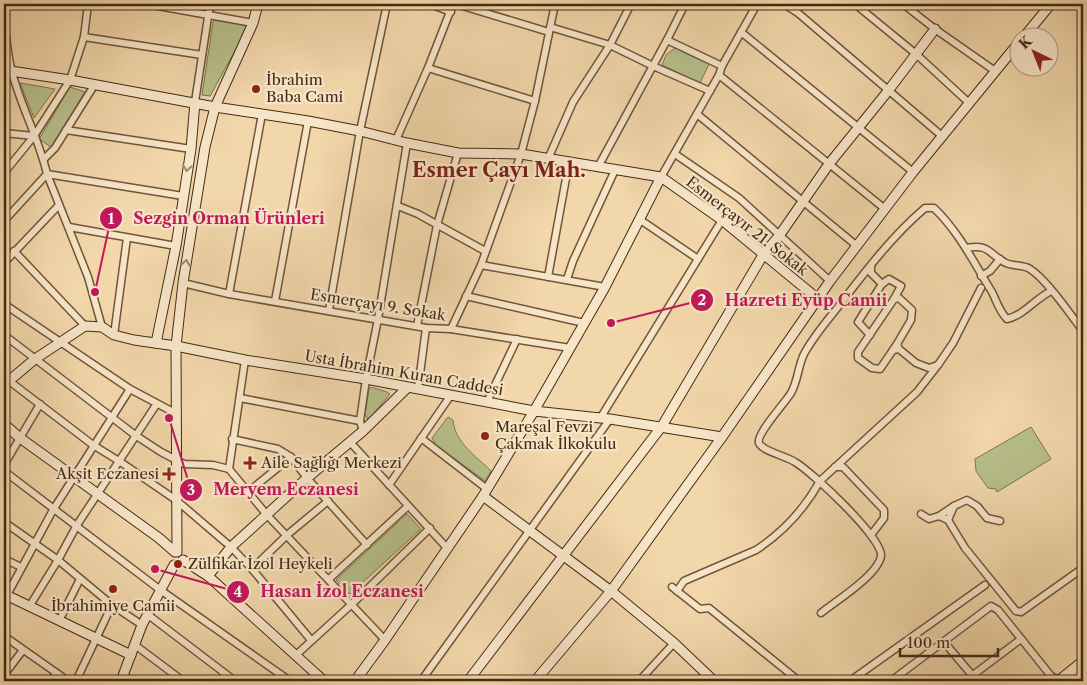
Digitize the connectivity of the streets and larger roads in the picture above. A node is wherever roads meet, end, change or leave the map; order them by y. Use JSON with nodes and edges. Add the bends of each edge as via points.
{"nodes":[{"id":1,"x":88,"y":4,"type":"edge"},
{"id":2,"x":147,"y":4,"type":"edge"},
{"id":3,"x":210,"y":4,"type":"edge"},
{"id":4,"x":258,"y":4,"type":"edge"},
{"id":5,"x":387,"y":4,"type":"edge"},
{"id":6,"x":430,"y":4,"type":"edge"},
{"id":7,"x":454,"y":4,"type":"edge"},
{"id":8,"x":555,"y":4,"type":"edge"},
{"id":9,"x":631,"y":4,"type":"edge"},
{"id":10,"x":685,"y":4,"type":"edge"},
{"id":11,"x":757,"y":4,"type":"edge"},
{"id":12,"x":784,"y":4,"type":"edge"},
{"id":13,"x":855,"y":4,"type":"edge"},
{"id":14,"x":903,"y":4,"type":"edge"},
{"id":15,"x":1051,"y":4,"type":"edge"},
{"id":16,"x":451,"y":12,"type":"junction"},
{"id":17,"x":208,"y":15,"type":"junction"},
{"id":18,"x":4,"y":18,"type":"edge"},
{"id":19,"x":253,"y":23,"type":"junction"},
{"id":20,"x":1031,"y":28,"type":"edge"},
{"id":21,"x":935,"y":29,"type":"junction"},
{"id":22,"x":550,"y":30,"type":"junction"},
{"id":23,"x":741,"y":32,"type":"junction"},
{"id":24,"x":84,"y":37,"type":"junction"},
{"id":25,"x":667,"y":40,"type":"junction"},
{"id":26,"x":610,"y":45,"type":"junction"},
{"id":27,"x":1010,"y":53,"type":"edge"},
{"id":28,"x":916,"y":54,"type":"junction"},
{"id":29,"x":202,"y":55,"type":"junction"},
{"id":30,"x":653,"y":66,"type":"junction"},
{"id":31,"x":722,"y":66,"type":"junction"},
{"id":32,"x":428,"y":68,"type":"junction"},
{"id":33,"x":8,"y":70,"type":"edge"},
{"id":34,"x":995,"y":70,"type":"junction"},
{"id":35,"x":719,"y":75,"type":"junction"},
{"id":36,"x":70,"y":80,"type":"junction"},
{"id":37,"x":95,"y":84,"type":"junction"},
{"id":38,"x":710,"y":91,"type":"junction"},
{"id":39,"x":888,"y":91,"type":"junction"},
{"id":40,"x":535,"y":101,"type":"junction"},
{"id":41,"x":196,"y":102,"type":"junction"},
{"id":42,"x":968,"y":102,"type":"junction"},
{"id":43,"x":215,"y":107,"type":"junction"},
{"id":44,"x":262,"y":114,"type":"junction"},
{"id":45,"x":697,"y":114,"type":"junction"},
{"id":46,"x":308,"y":121,"type":"junction"},
{"id":47,"x":858,"y":128,"type":"junction"},
{"id":48,"x":66,"y":130,"type":"junction"},
{"id":49,"x":360,"y":131,"type":"junction"},
{"id":50,"x":4,"y":133,"type":"edge"},
{"id":51,"x":34,"y":136,"type":"junction"},
{"id":52,"x":942,"y":136,"type":"junction"},
{"id":53,"x":396,"y":140,"type":"junction"},
{"id":54,"x":407,"y":143,"type":"junction"},
{"id":55,"x":190,"y":149,"type":"junction"},
{"id":56,"x":458,"y":153,"type":"junction"},
{"id":57,"x":521,"y":154,"type":"junction"},
{"id":58,"x":675,"y":154,"type":"junction"},
{"id":59,"x":548,"y":158,"type":"junction"},
{"id":60,"x":44,"y":159,"type":"junction"},
{"id":61,"x":569,"y":162,"type":"junction"},
{"id":62,"x":829,"y":164,"type":"junction"},
{"id":63,"x":598,"y":167,"type":"junction"},
{"id":64,"x":615,"y":170,"type":"junction"},
{"id":65,"x":913,"y":172,"type":"junction"},
{"id":66,"x":4,"y":173,"type":"edge"},
{"id":67,"x":47,"y":174,"type":"junction"},
{"id":68,"x":661,"y":177,"type":"junction"},
{"id":69,"x":183,"y":196,"type":"junction"},
{"id":70,"x":803,"y":202,"type":"junction"},
{"id":71,"x":59,"y":205,"type":"junction"},
{"id":72,"x":398,"y":206,"type":"junction"},
{"id":73,"x":885,"y":209,"type":"junction"},
{"id":74,"x":639,"y":219,"type":"junction"},
{"id":75,"x":722,"y":220,"type":"junction"},
{"id":76,"x":4,"y":221,"type":"edge"},
{"id":77,"x":437,"y":225,"type":"junction"},
{"id":78,"x":69,"y":227,"type":"junction"},
{"id":79,"x":779,"y":236,"type":"junction"},
{"id":80,"x":127,"y":238,"type":"junction"},
{"id":81,"x":176,"y":246,"type":"junction"},
{"id":82,"x":857,"y":246,"type":"junction"},
{"id":83,"x":966,"y":248,"type":"junction"},
{"id":84,"x":14,"y":251,"type":"junction"},
{"id":85,"x":485,"y":251,"type":"junction"},
{"id":86,"x":763,"y":254,"type":"junction"},
{"id":87,"x":698,"y":259,"type":"junction"},
{"id":88,"x":1000,"y":259,"type":"junction"},
{"id":89,"x":4,"y":263,"type":"edge"},
{"id":90,"x":481,"y":265,"type":"junction"},
{"id":91,"x":871,"y":270,"type":"junction"},
{"id":92,"x":548,"y":277,"type":"junction"},
{"id":93,"x":982,"y":277,"type":"junction"},
{"id":94,"x":567,"y":279,"type":"junction"},
{"id":95,"x":830,"y":281,"type":"junction"},
{"id":96,"x":183,"y":283,"type":"junction"},
{"id":97,"x":882,"y":283,"type":"junction"},
{"id":98,"x":605,"y":287,"type":"junction"},
{"id":99,"x":981,"y":288,"type":"junction"},
{"id":100,"x":989,"y":288,"type":"junction"},
{"id":101,"x":1051,"y":291,"type":"junction"},
{"id":102,"x":229,"y":294,"type":"junction"},
{"id":103,"x":466,"y":296,"type":"junction"},
{"id":104,"x":896,"y":298,"type":"junction"},
{"id":105,"x":818,"y":299,"type":"junction"},
{"id":106,"x":275,"y":301,"type":"junction"},
{"id":107,"x":4,"y":304,"type":"edge"},
{"id":108,"x":329,"y":310,"type":"junction"},
{"id":109,"x":378,"y":319,"type":"junction"},
{"id":110,"x":584,"y":323,"type":"junction"},
{"id":111,"x":85,"y":326,"type":"junction"},
{"id":112,"x":416,"y":326,"type":"junction"},
{"id":113,"x":102,"y":327,"type":"junction"},
{"id":114,"x":426,"y":328,"type":"junction"},
{"id":115,"x":451,"y":329,"type":"junction"},
{"id":116,"x":1083,"y":331,"type":"edge"},
{"id":117,"x":4,"y":335,"type":"edge"},
{"id":118,"x":114,"y":335,"type":"junction"},
{"id":119,"x":870,"y":335,"type":"junction"},
{"id":120,"x":517,"y":339,"type":"junction"},
{"id":121,"x":60,"y":343,"type":"junction"},
{"id":122,"x":156,"y":343,"type":"junction"},
{"id":123,"x":176,"y":346,"type":"junction"},
{"id":124,"x":896,"y":347,"type":"junction"},
{"id":125,"x":570,"y":348,"type":"junction"},
{"id":126,"x":35,"y":360,"type":"junction"},
{"id":127,"x":245,"y":360,"type":"junction"},
{"id":128,"x":930,"y":371,"type":"junction"},
{"id":129,"x":366,"y":379,"type":"junction"},
{"id":130,"x":5,"y":381,"type":"edge"},
{"id":131,"x":407,"y":388,"type":"junction"},
{"id":132,"x":130,"y":389,"type":"junction"},
{"id":133,"x":418,"y":389,"type":"junction"},
{"id":134,"x":451,"y":395,"type":"junction"},
{"id":135,"x":240,"y":398,"type":"junction"},
{"id":136,"x":487,"y":402,"type":"junction"},
{"id":137,"x":40,"y":404,"type":"junction"},
{"id":138,"x":156,"y":404,"type":"junction"},
{"id":139,"x":534,"y":411,"type":"junction"},
{"id":140,"x":175,"y":414,"type":"junction"},
{"id":141,"x":111,"y":417,"type":"junction"},
{"id":142,"x":606,"y":418,"type":"junction"},
{"id":143,"x":360,"y":420,"type":"junction"},
{"id":144,"x":4,"y":424,"type":"edge"},
{"id":145,"x":662,"y":426,"type":"junction"},
{"id":146,"x":362,"y":431,"type":"junction"},
{"id":147,"x":135,"y":435,"type":"junction"},
{"id":148,"x":722,"y":437,"type":"junction"},
{"id":149,"x":20,"y":438,"type":"junction"},
{"id":150,"x":421,"y":438,"type":"junction"},
{"id":151,"x":232,"y":439,"type":"junction"},
{"id":152,"x":350,"y":442,"type":"junction"},
{"id":153,"x":93,"y":445,"type":"junction"},
{"id":154,"x":291,"y":457,"type":"junction"},
{"id":155,"x":845,"y":457,"type":"junction"},
{"id":156,"x":175,"y":460,"type":"junction"},
{"id":157,"x":119,"y":461,"type":"junction"},
{"id":158,"x":4,"y":465,"type":"edge"},
{"id":159,"x":835,"y":467,"type":"junction"},
{"id":160,"x":843,"y":467,"type":"junction"},
{"id":161,"x":229,"y":469,"type":"junction"},
{"id":162,"x":4,"y":472,"type":"edge"},
{"id":163,"x":74,"y":476,"type":"junction"},
{"id":164,"x":307,"y":478,"type":"junction"},
{"id":165,"x":820,"y":481,"type":"junction"},
{"id":166,"x":389,"y":485,"type":"junction"},
{"id":167,"x":248,"y":492,"type":"junction"},
{"id":168,"x":485,"y":492,"type":"junction"},
{"id":169,"x":97,"y":493,"type":"junction"},
{"id":170,"x":176,"y":500,"type":"junction"},
{"id":171,"x":328,"y":501,"type":"junction"},
{"id":172,"x":408,"y":506,"type":"junction"},
{"id":173,"x":954,"y":506,"type":"junction"},
{"id":174,"x":53,"y":510,"type":"junction"},
{"id":175,"x":920,"y":514,"type":"dead end"},
{"id":176,"x":267,"y":515,"type":"junction"},
{"id":177,"x":939,"y":516,"type":"junction"},
{"id":178,"x":948,"y":520,"type":"junction"},
{"id":179,"x":1000,"y":521,"type":"dead end"},
{"id":180,"x":4,"y":522,"type":"edge"},
{"id":181,"x":77,"y":526,"type":"junction"},
{"id":182,"x":430,"y":528,"type":"junction"},
{"id":183,"x":529,"y":532,"type":"junction"},
{"id":184,"x":287,"y":535,"type":"junction"},
{"id":185,"x":871,"y":536,"type":"junction"},
{"id":186,"x":34,"y":542,"type":"junction"},
{"id":187,"x":367,"y":545,"type":"junction"},
{"id":188,"x":231,"y":546,"type":"junction"},
{"id":189,"x":447,"y":548,"type":"junction"},
{"id":190,"x":176,"y":552,"type":"junction"},
{"id":191,"x":563,"y":557,"type":"junction"},
{"id":192,"x":4,"y":559,"type":"edge"},
{"id":193,"x":58,"y":560,"type":"junction"},
{"id":194,"x":184,"y":560,"type":"junction"},
{"id":195,"x":174,"y":565,"type":"junction"},
{"id":196,"x":22,"y":567,"type":"junction"},
{"id":197,"x":1083,"y":568,"type":"edge"},
{"id":198,"x":252,"y":569,"type":"junction"},
{"id":199,"x":988,"y":575,"type":"junction"},
{"id":200,"x":208,"y":576,"type":"junction"},
{"id":201,"x":80,"y":579,"type":"junction"},
{"id":202,"x":329,"y":579,"type":"junction"},
{"id":203,"x":994,"y":584,"type":"junction"},
{"id":204,"x":985,"y":585,"type":"junction"},
{"id":205,"x":160,"y":589,"type":"junction"},
{"id":206,"x":611,"y":591,"type":"junction"},
{"id":207,"x":5,"y":595,"type":"edge"},
{"id":208,"x":352,"y":604,"type":"junction"},
{"id":209,"x":112,"y":605,"type":"junction"},
{"id":210,"x":29,"y":607,"type":"junction"},
{"id":211,"x":821,"y":613,"type":"dead end"},
{"id":212,"x":146,"y":614,"type":"junction"},
{"id":213,"x":59,"y":621,"type":"junction"},
{"id":214,"x":142,"y":625,"type":"junction"},
{"id":215,"x":4,"y":636,"type":"edge"},
{"id":216,"x":95,"y":638,"type":"junction"},
{"id":217,"x":1021,"y":639,"type":"junction"},
{"id":218,"x":311,"y":640,"type":"junction"},
{"id":219,"x":385,"y":640,"type":"junction"},
{"id":220,"x":944,"y":642,"type":"junction"},
{"id":221,"x":674,"y":643,"type":"junction"},
{"id":222,"x":136,"y":645,"type":"junction"},
{"id":223,"x":23,"y":650,"type":"junction"},
{"id":224,"x":296,"y":654,"type":"junction"},
{"id":225,"x":130,"y":655,"type":"junction"},
{"id":226,"x":1083,"y":661,"type":"edge"},
{"id":227,"x":56,"y":673,"type":"junction"},
{"id":228,"x":1083,"y":673,"type":"edge"},
{"id":229,"x":4,"y":675,"type":"edge"},
{"id":230,"x":975,"y":678,"type":"edge"},
{"id":231,"x":124,"y":680,"type":"edge"},
{"id":232,"x":896,"y":680,"type":"edge"},
{"id":233,"x":51,"y":681,"type":"edge"},
{"id":234,"x":68,"y":681,"type":"edge"},
{"id":235,"x":76,"y":681,"type":"edge"},
{"id":236,"x":183,"y":681,"type":"edge"},
{"id":237,"x":235,"y":681,"type":"edge"},
{"id":238,"x":290,"y":681,"type":"edge"},
{"id":239,"x":324,"y":681,"type":"edge"},
{"id":240,"x":355,"y":681,"type":"edge"},
{"id":241,"x":420,"y":681,"type":"edge"},
{"id":242,"x":468,"y":681,"type":"edge"},
{"id":243,"x":535,"y":681,"type":"edge"},
{"id":244,"x":639,"y":681,"type":"edge"},
{"id":245,"x":714,"y":681,"type":"edge"},
{"id":246,"x":799,"y":681,"type":"edge"},
{"id":247,"x":850,"y":681,"type":"edge"},
{"id":248,"x":965,"y":681,"type":"edge"},
{"id":249,"x":1059,"y":681,"type":"edge"},
{"id":250,"x":1072,"y":681,"type":"edge"}],
"edges":[{"from":1,"to":24,"type":"street"},
{"from":2,"to":17,"type":"street"},
{"from":3,"to":17,"type":"street"},
{"from":4,"to":19,"type":"street"},
{"from":5,"to":49,"type":"street"},
{"from":6,"to":16,"type":"street"},
{"from":7,"to":16,"type":"street"},
{"from":7,"to":22,"type":"street"},
{"from":8,"to":22,"type":"street"},
{"from":9,"to":26,"type":"street"},
{"from":10,"to":25,"type":"street"},
{"from":11,"to":23,"type":"street"},
{"from":12,"to":39,"type":"street"},
{"from":13,"to":28,"type":"street"},
{"from":14,"to":21,"type":"street"},
{"from":15,"to":20,"type":"street"},
{"from":16,"to":32,"type":"street"},
{"from":17,"to":19,"type":"street"},
{"from":17,"to":29,"type":"street"},
{"from":18,"to":33,"type":"street"},
{"from":19,"to":43,"type":"street"},
{"from":21,"to":28,"type":"street"},
{"from":21,"to":34,"type":"street"},
{"from":22,"to":26,"type":"street"},
{"from":22,"to":40,"type":"street"},
{"from":23,"to":31,"type":"street"},
{"from":23,"to":47,"type":"street"},
{"from":24,"to":29,"type":"street"},
{"from":24,"to":36,"type":"street"},
{"from":25,"to":30,"type":"street"},
{"from":25,"to":31,"type":"street"},
{"from":26,"to":30,"type":"street"},
{"from":26,"to":59,"type":"street","via":[[573,102]]},
{"from":27,"to":34,"type":"street"},
{"from":28,"to":39,"type":"street"},
{"from":28,"to":42,"type":"street"},
{"from":29,"to":41,"type":"street"},
{"from":30,"to":38,"type":"street"},
{"from":30,"to":63,"type":"street"},
{"from":31,"to":35,"type":"street"},
{"from":32,"to":40,"type":"street"},
{"from":32,"to":53,"type":"street"},
{"from":33,"to":36,"type":"street","name":"Esmerçayır 21. Sokak"},
{"from":33,"to":51,"type":"street"},
{"from":34,"to":42,"type":"street"},
{"from":35,"to":38,"type":"street"},
{"from":35,"to":62,"type":"street"},
{"from":36,"to":37,"type":"street","name":"Esmerçayır 21. Sokak"},
{"from":36,"to":51,"type":"street"},
{"from":37,"to":41,"type":"street","name":"Esmerçayır 21. Sokak"},
{"from":37,"to":48,"type":"street"},
{"from":38,"to":45,"type":"street"},
{"from":39,"to":47,"type":"street"},
{"from":39,"to":52,"type":"street"},
{"from":40,"to":57,"type":"street"},
{"from":41,"to":43,"type":"street","name":"Esmerçayır 21. Sokak"},
{"from":41,"to":55,"type":"street"},
{"from":42,"to":52,"type":"street"},
{"from":43,"to":44,"type":"street","name":"Esmerçayır 21. Sokak"},
{"from":96,"to":43,"type":"street","one_way":true,"via":[[205,147]]},
{"from":44,"to":46,"type":"street","name":"Esmerçayır 21. Sokak"},
{"from":44,"to":102,"type":"street"},
{"from":45,"to":58,"type":"street"},
{"from":45,"to":70,"type":"street"},
{"from":46,"to":49,"type":"street","name":"Esmerçayır 21. Sokak"},
{"from":46,"to":106,"type":"street"},
{"from":47,"to":62,"type":"street"},
{"from":47,"to":65,"type":"street"},
{"from":48,"to":55,"type":"street"},
{"from":48,"to":60,"type":"street","via":[[56,148]]},
{"from":49,"to":53,"type":"street","name":"Esmerçayır 21. Sokak"},
{"from":49,"to":108,"type":"street"},
{"from":50,"to":51,"type":"street"},
{"from":51,"to":60,"type":"street"},
{"from":51,"to":66,"type":"street"},
{"from":52,"to":65,"type":"street"},
{"from":53,"to":54,"type":"street","name":"Esmerçayır 21. Sokak"},
{"from":54,"to":56,"type":"street","name":"Esmerçayır 21. Sokak"},
{"from":54,"to":72,"type":"street"},
{"from":55,"to":69,"type":"street","one_way":true},
{"from":56,"to":57,"type":"street","name":"Esmerçayır 21. Sokak"},
{"from":56,"to":77,"type":"street"},
{"from":57,"to":59,"type":"street","name":"Esmerçayır 21. Sokak"},
{"from":57,"to":85,"type":"street"},
{"from":58,"to":68,"type":"street"},
{"from":58,"to":79,"type":"street","via":[[739,198]]},
{"from":59,"to":61,"type":"street","name":"Esmerçayır 21. Sokak"},
{"from":60,"to":67,"type":"street"},
{"from":61,"to":63,"type":"street","name":"Esmerçayır 21. Sokak"},
{"from":61,"to":92,"type":"street"},
{"from":62,"to":70,"type":"street"},
{"from":62,"to":73,"type":"street"},
{"from":63,"to":64,"type":"street","name":"Esmerçayır 21. Sokak"},
{"from":64,"to":68,"type":"street","name":"Esmerçayır 21. Sokak"},
{"from":64,"to":94,"type":"street"},
{"from":65,"to":73,"type":"street"},
{"from":67,"to":69,"type":"street"},
{"from":67,"to":71,"type":"street"},
{"from":67,"to":76,"type":"street"},
{"from":68,"to":74,"type":"street"},
{"from":68,"to":75,"type":"street","name":"Esmerçayır 21. Sokak"},
{"from":69,"to":81,"type":"street"},
{"from":70,"to":79,"type":"street"},
{"from":70,"to":82,"type":"street"},
{"from":71,"to":78,"type":"street"},
{"from":71,"to":84,"type":"street"},
{"from":72,"to":77,"type":"street"},
{"from":72,"to":109,"type":"street"},
{"from":73,"to":82,"type":"street"},
{"from":74,"to":87,"type":"street"},
{"from":74,"to":98,"type":"street"},
{"from":75,"to":86,"type":"street","name":"Esmerçayır 21. Sokak"},
{"from":75,"to":87,"type":"street"},
{"from":77,"to":85,"type":"street"},
{"from":77,"to":112,"type":"street"},
{"from":78,"to":80,"type":"street"},
{"from":78,"to":113,"type":"street"},
{"from":79,"to":86,"type":"street"},
{"from":79,"to":95,"type":"street"},
{"from":80,"to":81,"type":"street"},
{"from":80,"to":118,"type":"street"},
{"from":81,"to":122,"type":"street"},
{"from":82,"to":95,"type":"street"},
{"from":83,"to":88,"type":"street","via":[[986,248]]},
{"from":83,"to":91,"type":"street","via":[[934,208],[925,208],[911,220]]},
{"from":83,"to":93,"type":"street"},
{"from":84,"to":89,"type":"street"},
{"from":84,"to":111,"type":"street"},
{"from":85,"to":90,"type":"street"},
{"from":86,"to":105,"type":"street","name":"Esmerçayır 21. Sokak"},
{"from":86,"to":145,"type":"street"},
{"from":87,"to":142,"type":"street"},
{"from":88,"to":93,"type":"street"},
{"from":88,"to":101,"type":"street","via":[[1028,268]]},
{"from":90,"to":92,"type":"street"},
{"from":90,"to":103,"type":"street"},
{"from":91,"to":97,"type":"street"},
{"from":91,"to":165,"type":"street","via":[[862,276],[812,342],[804,354],[792,391],[759,437],[765,450],[794,461]]},
{"from":92,"to":94,"type":"street"},
{"from":93,"to":99,"type":"street"},
{"from":93,"to":100,"type":"street"},
{"from":94,"to":98,"type":"street"},
{"from":95,"to":105,"type":"street"},
{"from":96,"to":102,"type":"street","name":"Esmerçayı 9. Sokak"},
{"from":96,"to":123,"type":"street"},
{"from":97,"to":104,"type":"street","via":[[889,279],[901,286]]},
{"from":97,"to":119,"type":"street","via":[[858,322]]},
{"from":98,"to":110,"type":"street"},
{"from":99,"to":100,"type":"street"},
{"from":99,"to":128,"type":"street","via":[[953,343]]},
{"from":100,"to":101,"type":"street","via":[[1007,319],[1017,317],[1039,297]]},
{"from":101,"to":116,"type":"street"},
{"from":102,"to":106,"type":"street","name":"Esmerçayı 9. Sokak"},
{"from":103,"to":110,"type":"street"},
{"from":103,"to":115,"type":"street"},
{"from":104,"to":119,"type":"street"},
{"from":104,"to":124,"type":"street","via":[[912,310],[911,320]]},
{"from":105,"to":148,"type":"street"},
{"from":106,"to":108,"type":"street","name":"Esmerçayı 9. Sokak"},
{"from":107,"to":121,"type":"street"},
{"from":108,"to":109,"type":"street","name":"Esmerçayı 9. Sokak"},
{"from":109,"to":112,"type":"street","name":"Esmerçayı 9. Sokak"},
{"from":109,"to":129,"type":"street"},
{"from":110,"to":125,"type":"street"},
{"from":111,"to":113,"type":"street"},
{"from":111,"to":121,"type":"street"},
{"from":112,"to":114,"type":"street","name":"Esmerçayı 9. Sokak"},
{"from":113,"to":118,"type":"street","name":"Usta İbrahim Kuran Caddesi"},
{"from":114,"to":115,"type":"street","name":"Esmerçayı 9. Sokak"},
{"from":114,"to":133,"type":"street"},
{"from":115,"to":120,"type":"street","name":"Esmerçayı 9. Sokak"},
{"from":117,"to":126,"type":"street"},
{"from":118,"to":122,"type":"street","name":"Usta İbrahim Kuran Caddesi"},
{"from":119,"to":124,"type":"street","via":[[858,352],[858,358],[872,368],[880,369]]},
{"from":120,"to":125,"type":"street","name":"Esmerçayı 9. Sokak"},
{"from":120,"to":136,"type":"street"},
{"from":121,"to":126,"type":"street"},
{"from":121,"to":132,"type":"street"},
{"from":122,"to":123,"type":"street","name":"Usta İbrahim Kuran Caddesi"},
{"from":123,"to":127,"type":"street","name":"Usta İbrahim Kuran Caddesi"},
{"from":123,"to":140,"type":"street"},
{"from":124,"to":128,"type":"street"},
{"from":125,"to":139,"type":"street"},
{"from":126,"to":130,"type":"street"},
{"from":126,"to":141,"type":"street"},
{"from":127,"to":129,"type":"street","name":"Usta İbrahim Kuran Caddesi"},
{"from":127,"to":135,"type":"street"},
{"from":128,"to":155,"type":"street","via":[[917,392]]},
{"from":129,"to":131,"type":"street","name":"Usta İbrahim Kuran Caddesi"},
{"from":129,"to":143,"type":"street"},
{"from":130,"to":137,"type":"street"},
{"from":131,"to":133,"type":"street","name":"Usta İbrahim Kuran Caddesi"},
{"from":131,"to":146,"type":"street"},
{"from":132,"to":138,"type":"street"},
{"from":132,"to":141,"type":"street"},
{"from":133,"to":134,"type":"street","name":"Usta İbrahim Kuran Caddesi"},
{"from":134,"to":136,"type":"street","name":"Usta İbrahim Kuran Caddesi"},
{"from":134,"to":150,"type":"street"},
{"from":135,"to":143,"type":"street"},
{"from":135,"to":151,"type":"street"},
{"from":136,"to":139,"type":"street","name":"Usta İbrahim Kuran Caddesi"},
{"from":137,"to":149,"type":"street"},
{"from":137,"to":153,"type":"street"},
{"from":138,"to":140,"type":"street"},
{"from":138,"to":147,"type":"street"},
{"from":139,"to":142,"type":"street","name":"Usta İbrahim Kuran Caddesi"},
{"from":139,"to":168,"type":"street"},
{"from":140,"to":156,"type":"street"},
{"from":141,"to":147,"type":"street"},
{"from":141,"to":153,"type":"street"},
{"from":142,"to":145,"type":"street","name":"Usta İbrahim Kuran Caddesi"},
{"from":142,"to":183,"type":"street"},
{"from":143,"to":146,"type":"street"},
{"from":144,"to":149,"type":"street"},
{"from":145,"to":148,"type":"street","name":"Usta İbrahim Kuran Caddesi"},
{"from":145,"to":191,"type":"street"},
{"from":146,"to":152,"type":"street"},
{"from":147,"to":156,"type":"street"},
{"from":147,"to":157,"type":"street"},
{"from":148,"to":206,"type":"street"},
{"from":149,"to":158,"type":"street"},
{"from":149,"to":163,"type":"street"},
{"from":150,"to":166,"type":"street"},
{"from":150,"to":168,"type":"street"},
{"from":151,"to":154,"type":"street","via":[[278,449]]},
{"from":151,"to":161,"type":"street"},
{"from":152,"to":164,"type":"street"},
{"from":152,"to":166,"type":"street"},
{"from":153,"to":157,"type":"street"},
{"from":153,"to":163,"type":"street"},
{"from":154,"to":164,"type":"street"},
{"from":154,"to":167,"type":"street"},
{"from":155,"to":159,"type":"street"},
{"from":155,"to":160,"type":"street"},
{"from":156,"to":161,"type":"street"},
{"from":156,"to":170,"type":"street"},
{"from":157,"to":169,"type":"street"},
{"from":157,"to":170,"type":"street"},
{"from":159,"to":160,"type":"street"},
{"from":159,"to":165,"type":"street"},
{"from":160,"to":185,"type":"street","via":[[884,510],[884,518]]},
{"from":161,"to":167,"type":"street"},
{"from":162,"to":174,"type":"street"},
{"from":163,"to":169,"type":"street"},
{"from":163,"to":174,"type":"street"},
{"from":164,"to":171,"type":"street"},
{"from":164,"to":176,"type":"street"},
{"from":165,"to":185,"type":"street"},
{"from":165,"to":246,"type":"street","via":[[811,497],[766,543],[684,581],[675,589],[700,609],[709,608]]},
{"from":166,"to":172,"type":"street"},
{"from":167,"to":176,"type":"street"},
{"from":168,"to":183,"type":"street"},
{"from":168,"to":189,"type":"street"},
{"from":169,"to":181,"type":"street"},
{"from":169,"to":190,"type":"street"},
{"from":170,"to":188,"type":"street"},
{"from":170,"to":190,"type":"street"},
{"from":171,"to":184,"type":"street"},
{"from":171,"to":187,"type":"street"},
{"from":172,"to":182,"type":"street"},
{"from":172,"to":187,"type":"street"},
{"from":173,"to":177,"type":"street"},
{"from":173,"to":178,"type":"street"},
{"from":173,"to":179,"type":"street","via":[[967,500],[987,518]]},
{"from":174,"to":181,"type":"street"},
{"from":174,"to":186,"type":"street"},
{"from":175,"to":177,"type":"street","via":[[929,519]]},
{"from":176,"to":184,"type":"street"},
{"from":176,"to":188,"type":"street"},
{"from":177,"to":178,"type":"street"},
{"from":178,"to":199,"type":"street","via":[[965,548]]},
{"from":180,"to":186,"type":"street"},
{"from":181,"to":193,"type":"street"},
{"from":181,"to":205,"type":"street"},
{"from":182,"to":189,"type":"street"},
{"from":182,"to":208,"type":"street"},
{"from":183,"to":191,"type":"street"},
{"from":183,"to":241,"type":"street"},
{"from":184,"to":198,"type":"street"},
{"from":184,"to":202,"type":"street"},
{"from":185,"to":211,"type":"street","via":[[879,546],[881,556],[874,569]]},
{"from":186,"to":193,"type":"street"},
{"from":186,"to":196,"type":"street"},
{"from":187,"to":202,"type":"street"},
{"from":188,"to":198,"type":"street"},
{"from":188,"to":200,"type":"street"},
{"from":189,"to":219,"type":"street"},
{"from":190,"to":194,"type":"street","via":[[182,554]]},
{"from":190,"to":195,"type":"street","via":[[170,557]]},
{"from":191,"to":206,"type":"street"},
{"from":191,"to":242,"type":"street"},
{"from":192,"to":196,"type":"street"},
{"from":193,"to":201,"type":"street"},
{"from":193,"to":210,"type":"street"},
{"from":194,"to":195,"type":"street"},
{"from":194,"to":200,"type":"street"},
{"from":195,"to":205,"type":"street"},
{"from":196,"to":207,"type":"street"},
{"from":197,"to":203,"type":"street","via":[[1021,612],[1016,611]]},
{"from":198,"to":218,"type":"street"},
{"from":199,"to":203,"type":"street"},
{"from":199,"to":204,"type":"street"},
{"from":200,"to":224,"type":"street"},
{"from":201,"to":209,"type":"street"},
{"from":201,"to":213,"type":"street"},
{"from":202,"to":208,"type":"street"},
{"from":203,"to":204,"type":"street"},
{"from":204,"to":247,"type":"street"},
{"from":205,"to":212,"type":"street"},
{"from":205,"to":238,"type":"street"},
{"from":206,"to":221,"type":"street"},
{"from":206,"to":243,"type":"street"},
{"from":207,"to":210,"type":"street"},
{"from":208,"to":218,"type":"street"},
{"from":208,"to":219,"type":"street"},
{"from":209,"to":214,"type":"street"},
{"from":209,"to":216,"type":"street"},
{"from":210,"to":213,"type":"street"},
{"from":212,"to":214,"type":"street"},
{"from":212,"to":237,"type":"street"},
{"from":213,"to":216,"type":"street"},
{"from":214,"to":222,"type":"street"},
{"from":215,"to":223,"type":"street"},
{"from":216,"to":225,"type":"street"},
{"from":216,"to":235,"type":"street"},
{"from":217,"to":220,"type":"street","via":[[991,606]]},
{"from":217,"to":230,"type":"street"},
{"from":217,"to":249,"type":"street","via":[[1051,676]]},
{"from":218,"to":224,"type":"street"},
{"from":219,"to":240,"type":"street"},
{"from":220,"to":230,"type":"street"},
{"from":220,"to":232,"type":"street"},
{"from":221,"to":244,"type":"street"},
{"from":221,"to":245,"type":"street"},
{"from":222,"to":225,"type":"street"},
{"from":222,"to":236,"type":"street"},
{"from":223,"to":227,"type":"street"},
{"from":223,"to":229,"type":"street"},
{"from":224,"to":239,"type":"street"},
{"from":225,"to":231,"type":"street"},
{"from":226,"to":249,"type":"street"},
{"from":227,"to":233,"type":"street"},
{"from":227,"to":234,"type":"street"},
{"from":228,"to":250,"type":"street"},
{"from":230,"to":248,"type":"street"}]}
